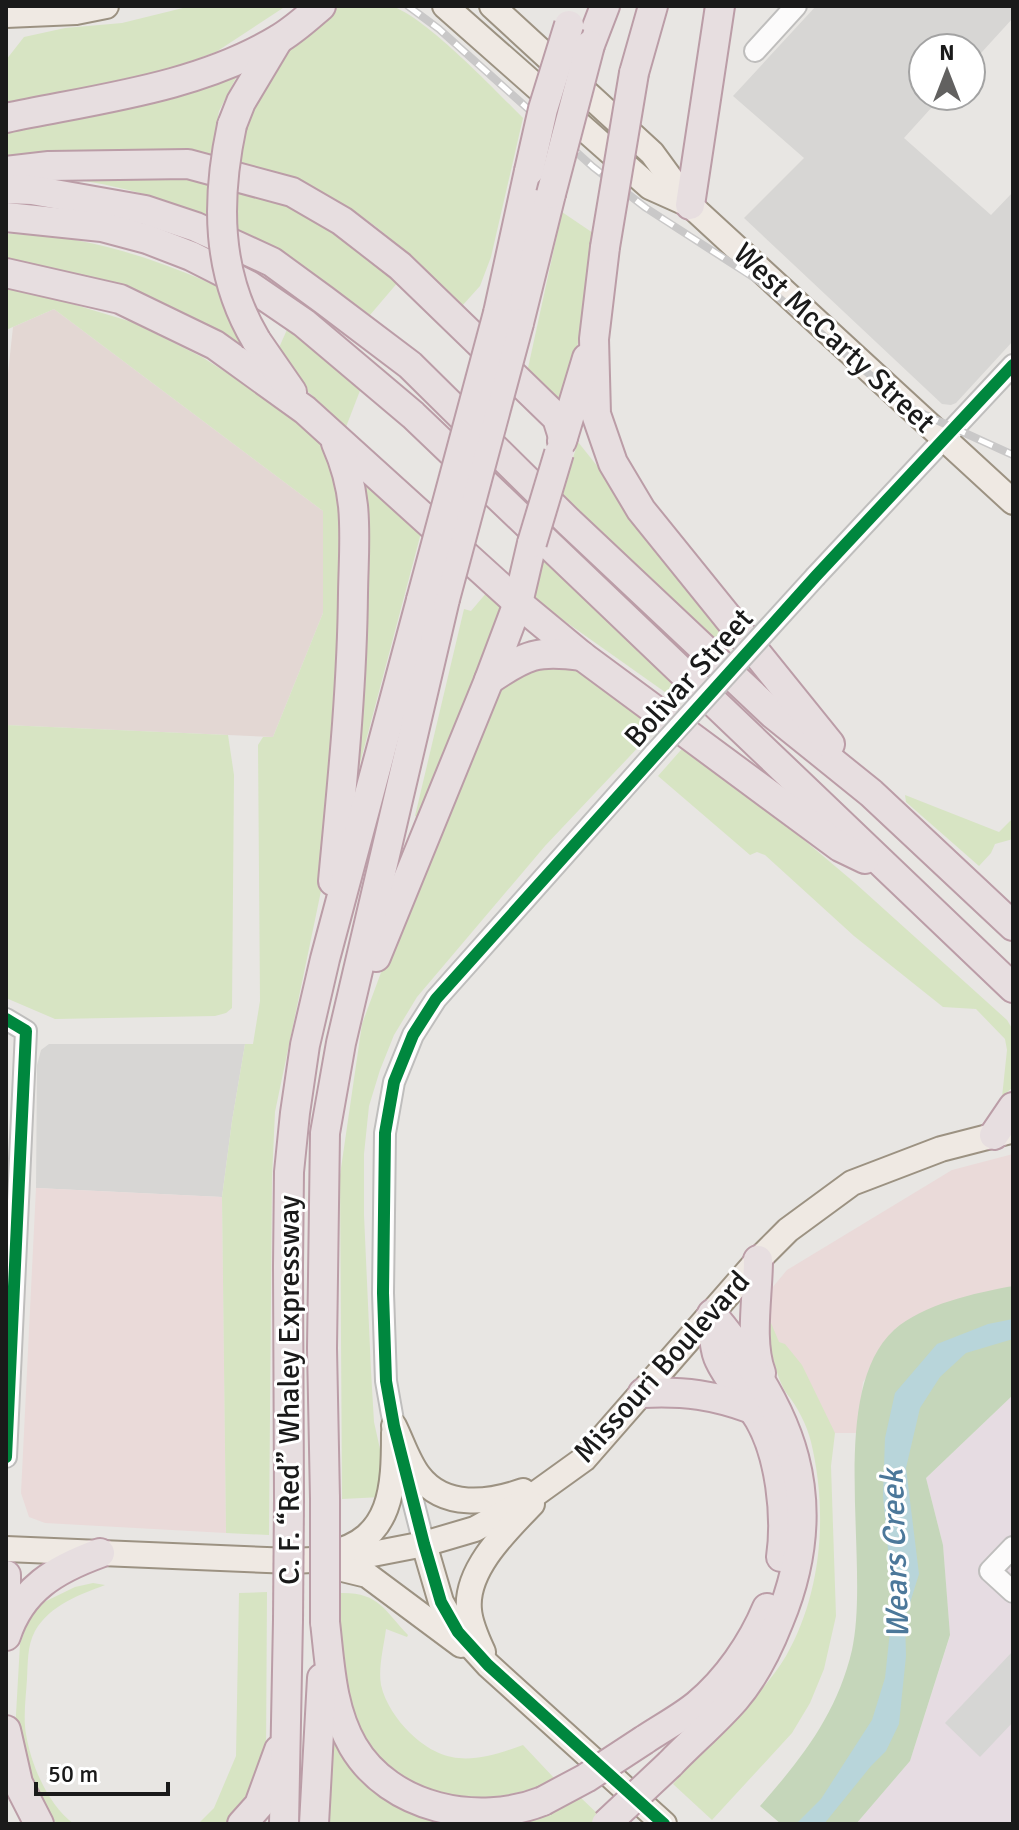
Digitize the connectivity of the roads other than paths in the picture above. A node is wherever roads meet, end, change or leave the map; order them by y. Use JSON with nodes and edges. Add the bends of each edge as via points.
{"nodes":[{"id":1,"x":106,"y":6,"type":"edge"},
{"id":2,"x":445,"y":6,"type":"edge"},
{"id":3,"x":492,"y":6,"type":"edge"},
{"id":4,"x":605,"y":6,"type":"edge"},
{"id":5,"x":653,"y":6,"type":"edge"},
{"id":6,"x":720,"y":6,"type":"edge"},
{"id":7,"x":796,"y":6,"type":"edge"},
{"id":8,"x":318,"y":9,"type":"edge"},
{"id":9,"x":6,"y":15,"type":"edge"},
{"id":10,"x":572,"y":15,"type":"edge"},
{"id":11,"x":278,"y":39,"type":"junction"},
{"id":12,"x":755,"y":51,"type":"dead end"},
{"id":13,"x":6,"y":118,"type":"edge"},
{"id":14,"x":6,"y":171,"type":"edge"},
{"id":15,"x":6,"y":189,"type":"edge"},
{"id":16,"x":690,"y":205,"type":"junction"},
{"id":17,"x":6,"y":217,"type":"edge"},
{"id":18,"x":6,"y":273,"type":"edge"},
{"id":19,"x":508,"y":318,"type":"junction"},
{"id":20,"x":594,"y":339,"type":"junction"},
{"id":21,"x":1013,"y":365,"type":"edge"},
{"id":22,"x":305,"y":410,"type":"junction"},
{"id":23,"x":332,"y":435,"type":"junction"},
{"id":24,"x":944,"y":439,"type":"junction"},
{"id":25,"x":561,"y":445,"type":"junction"},
{"id":26,"x":1013,"y":502,"type":"edge"},
{"id":27,"x":433,"y":600,"type":"junction"},
{"id":28,"x":518,"y":603,"type":"junction"},
{"id":29,"x":582,"y":656,"type":"junction"},
{"id":30,"x":489,"y":680,"type":"junction"},
{"id":31,"x":871,"y":793,"type":"junction"},
{"id":32,"x":897,"y":876,"type":"junction"},
{"id":33,"x":1013,"y":926,"type":"edge"},
{"id":34,"x":325,"y":959,"type":"junction"},
{"id":35,"x":1010,"y":988,"type":"edge"},
{"id":36,"x":6,"y":1019,"type":"edge"},
{"id":37,"x":341,"y":1043,"type":"junction"},
{"id":38,"x":1013,"y":1107,"type":"edge"},
{"id":39,"x":1007,"y":1133,"type":"edge"},
{"id":40,"x":758,"y":1260,"type":"junction"},
{"id":41,"x":712,"y":1314,"type":"junction"},
{"id":42,"x":643,"y":1393,"type":"junction"},
{"id":43,"x":759,"y":1397,"type":"junction"},
{"id":44,"x":394,"y":1426,"type":"junction"},
{"id":45,"x":6,"y":1457,"type":"edge"},
{"id":46,"x":556,"y":1480,"type":"junction"},
{"id":47,"x":424,"y":1544,"type":"junction"},
{"id":48,"x":1013,"y":1547,"type":"edge"},
{"id":49,"x":6,"y":1549,"type":"edge"},
{"id":50,"x":100,"y":1553,"type":"junction"},
{"id":51,"x":292,"y":1561,"type":"junction"},
{"id":52,"x":6,"y":1575,"type":"edge"},
{"id":53,"x":1013,"y":1592,"type":"edge"},
{"id":54,"x":6,"y":1600,"type":"edge"},
{"id":55,"x":325,"y":1622,"type":"junction"},
{"id":56,"x":6,"y":1636,"type":"edge"},
{"id":57,"x":488,"y":1665,"type":"junction"},
{"id":58,"x":287,"y":1727,"type":"junction"},
{"id":59,"x":6,"y":1730,"type":"edge"},
{"id":60,"x":39,"y":1824,"type":"edge"},
{"id":61,"x":242,"y":1824,"type":"edge"},
{"id":62,"x":284,"y":1824,"type":"edge"},
{"id":63,"x":314,"y":1824,"type":"edge"},
{"id":64,"x":606,"y":1824,"type":"edge"},
{"id":65,"x":664,"y":1824,"type":"edge"}],
"edges":[{"from":1,"to":9,"type":"main road"},
{"from":2,"to":16,"type":"main road","name":"West McCarty Street","via":[[650,187]]},
{"from":3,"to":16,"type":"main road","name":"West McCarty Street","via":[[652,153]]},
{"from":4,"to":19,"type":"highway","bridge":true,"via":[[551,194]]},
{"from":5,"to":20,"type":"highway","bridge":true,"via":[[634,73]]},
{"from":6,"to":16,"type":"highway"},
{"from":7,"to":12,"type":"street"},
{"from":8,"to":11,"type":"highway"},
{"from":10,"to":19,"type":"highway","bridge":true,"via":[[529,171]]},
{"from":11,"to":13,"type":"highway","via":[[183,80]]},
{"from":11,"to":22,"type":"highway","bridge":true,"via":[[232,125],[221,192],[224,261],[241,314]]},
{"from":14,"to":25,"type":"highway","via":[[188,164],[292,192],[342,221],[400,266],[557,418]]},
{"from":15,"to":31,"type":"highway","via":[[145,210],[272,262],[410,365],[773,714]]},
{"from":16,"to":24,"type":"main road","name":"West McCarty Street"},
{"from":17,"to":32,"type":"highway","via":[[102,227],[147,239],[250,286],[304,323],[413,415]]},
{"from":18,"to":22,"type":"highway","via":[[120,299],[215,345]]},
{"from":19,"to":27,"type":"highway","bridge":true},
{"from":20,"to":25,"type":"highway"},
{"from":20,"to":31,"type":"highway","via":[[596,414],[613,463],[641,510]]},
{"from":21,"to":24,"type":"street","name":"Bolivar Street"},
{"from":22,"to":23,"type":"highway"},
{"from":23,"to":28,"type":"highway"},
{"from":23,"to":34,"type":"highway","via":[[353,496],[353,665]]},
{"from":24,"to":26,"type":"main road","name":"West McCarty Street"},
{"from":24,"to":44,"type":"street","name":"Bolivar Street","bridge":true,"via":[[655,753],[436,999],[413,1035],[394,1082],[385,1133],[383,1306]]},
{"from":25,"to":28,"type":"highway","bridge":true},
{"from":27,"to":34,"type":"highway"},
{"from":27,"to":37,"type":"highway"},
{"from":28,"to":29,"type":"highway"},
{"from":28,"to":30,"type":"highway"},
{"from":29,"to":30,"type":"highway","via":[[531,654]]},
{"from":29,"to":32,"type":"highway","via":[[840,847]]},
{"from":30,"to":37,"type":"highway"},
{"from":31,"to":33,"type":"highway"},
{"from":32,"to":35,"type":"highway"},
{"from":34,"to":58,"type":"highway","name":"C. F. “Red” Whaley Expressway","bridge":true,"via":[[305,1045],[289,1172]]},
{"from":36,"to":45,"type":"street","via":[[26,1031]]},
{"from":37,"to":55,"type":"highway","name":"C. F. “Red” Whaley Expressway","bridge":true,"via":[[325,1133]]},
{"from":38,"to":39,"type":"highway"},
{"from":39,"to":40,"type":"main road","name":"Missouri Boulevard","via":[[941,1149],[852,1183],[788,1230]]},
{"from":40,"to":41,"type":"main road","name":"Missouri Boulevard"},
{"from":40,"to":43,"type":"highway","via":[[754,1325]]},
{"from":41,"to":42,"type":"main road","name":"Missouri Boulevard"},
{"from":41,"to":43,"type":"highway","via":[[718,1357]]},
{"from":42,"to":43,"type":"highway"},
{"from":42,"to":46,"type":"main road","name":"Missouri Boulevard","via":[[584,1459]]},
{"from":43,"to":55,"type":"highway","bridge":true,"via":[[778,1469],[782,1549],[776,1586],[763,1617],[744,1652],[697,1704],[543,1801],[507,1810],[454,1810],[428,1805],[385,1783],[353,1746],[342,1721]]},
{"from":43,"to":64,"type":"highway","bridge":true,"via":[[791,1441],[801,1499],[801,1540],[791,1592],[765,1655],[736,1698]]},
{"from":44,"to":46,"type":"main road","via":[[418,1475],[448,1497],[493,1499]]},
{"from":44,"to":47,"type":"street","name":"Bolivar Street"},
{"from":44,"to":51,"type":"main road","via":[[393,1480],[381,1519],[342,1550]]},
{"from":46,"to":47,"type":"main road","name":"Missouri Boulevard","via":[[475,1529]]},
{"from":46,"to":57,"type":"main road","via":[[487,1555],[469,1589],[469,1610]]},
{"from":47,"to":51,"type":"main road","name":"Missouri Boulevard","via":[[352,1558]]},
{"from":47,"to":57,"type":"main road","via":[[441,1602],[458,1632]]},
{"from":48,"to":53,"type":"street","via":[[990,1571]]},
{"from":49,"to":50,"type":"main road","name":"Missouri Boulevard"},
{"from":50,"to":51,"type":"main road","name":"Missouri Boulevard"},
{"from":50,"to":56,"type":"highway","via":[[63,1567],[44,1581],[13,1616]]},
{"from":51,"to":57,"type":"main road","via":[[367,1575]]},
{"from":52,"to":54,"type":"highway"},
{"from":55,"to":63,"type":"highway","name":"C. F. “Red” Whaley Expressway"},
{"from":57,"to":65,"type":"main road"},
{"from":58,"to":61,"type":"highway","via":[[259,1805]]},
{"from":58,"to":62,"type":"highway","name":"C. F. “Red” Whaley Expressway"},
{"from":59,"to":60,"type":"highway","via":[[18,1783]]}]}
